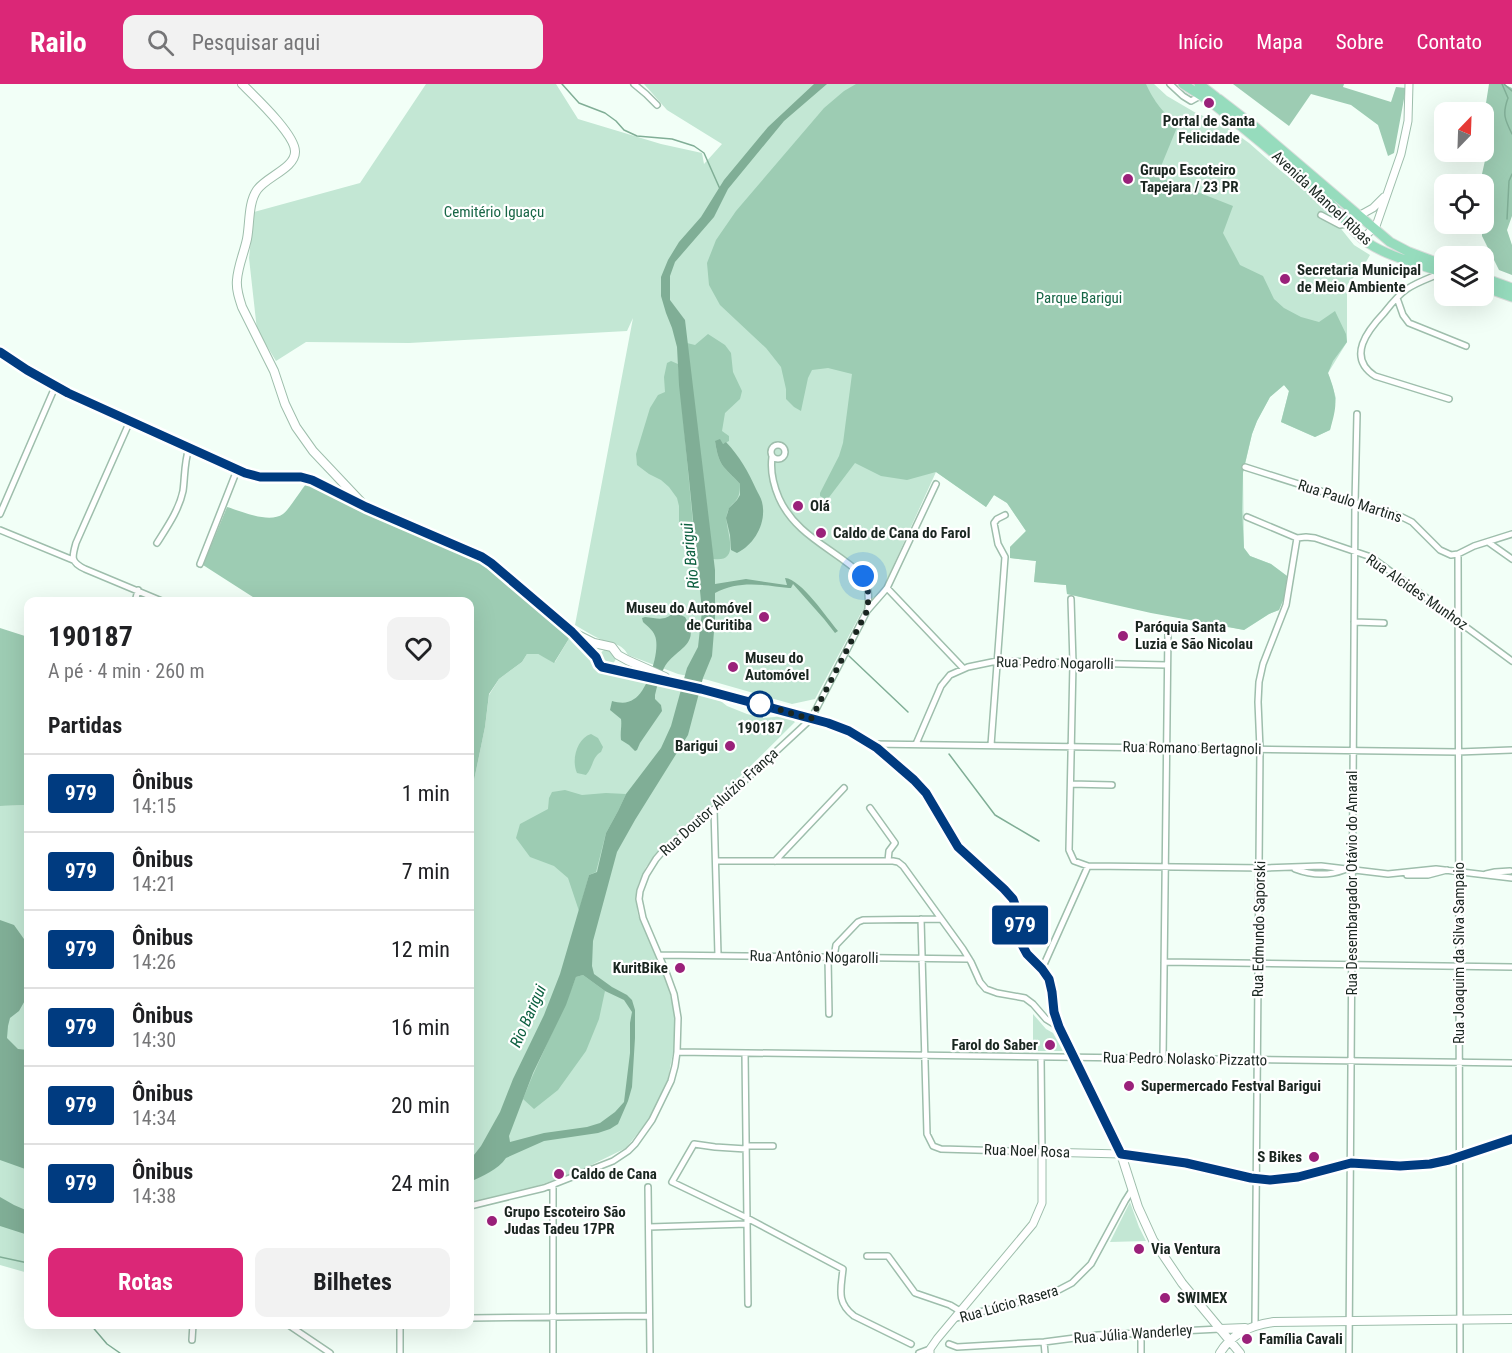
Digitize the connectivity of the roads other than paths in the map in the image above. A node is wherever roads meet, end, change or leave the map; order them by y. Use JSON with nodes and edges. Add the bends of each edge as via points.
{"nodes":[{"id":1,"x":242,"y":84,"type":"edge"},
{"id":2,"x":1170,"y":84,"type":"edge"},
{"id":3,"x":1183,"y":84,"type":"edge"},
{"id":4,"x":1199,"y":84,"type":"edge"},
{"id":5,"x":1409,"y":84,"type":"edge"},
{"id":6,"x":636,"y":85,"type":"edge"},
{"id":7,"x":1211,"y":99,"type":"junction"},
{"id":8,"x":657,"y":105,"type":"dead end"},
{"id":9,"x":1386,"y":195,"type":"junction"},
{"id":10,"x":1321,"y":215,"type":"dead end"},
{"id":11,"x":1358,"y":216,"type":"junction"},
{"id":12,"x":1347,"y":224,"type":"junction"},
{"id":13,"x":1374,"y":229,"type":"junction"},
{"id":14,"x":1362,"y":238,"type":"junction"},
{"id":15,"x":1427,"y":259,"type":"junction"},
{"id":16,"x":1411,"y":261,"type":"junction"},
{"id":17,"x":1434,"y":264,"type":"edge"},
{"id":18,"x":1434,"y":267,"type":"edge"},
{"id":19,"x":1434,"y":275,"type":"edge"},
{"id":20,"x":1494,"y":282,"type":"edge"},
{"id":21,"x":1512,"y":288,"type":"edge"},
{"id":22,"x":1494,"y":291,"type":"edge"},
{"id":23,"x":1512,"y":297,"type":"edge"},
{"id":24,"x":1396,"y":298,"type":"junction"},
{"id":25,"x":1466,"y":346,"type":"dead end"},
{"id":26,"x":0,"y":352,"type":"edge"},
{"id":27,"x":55,"y":387,"type":"junction"},
{"id":28,"x":1449,"y":399,"type":"dead end"},
{"id":29,"x":1357,"y":414,"type":"dead end"},
{"id":30,"x":130,"y":421,"type":"junction"},
{"id":31,"x":189,"y":448,"type":"junction"},
{"id":32,"x":772,"y":457,"type":"dead end"},
{"id":33,"x":1245,"y":467,"type":"dead end"},
{"id":34,"x":237,"y":470,"type":"junction"},
{"id":35,"x":936,"y":484,"type":"dead end"},
{"id":36,"x":1355,"y":503,"type":"junction"},
{"id":37,"x":366,"y":507,"type":"junction"},
{"id":38,"x":0,"y":514,"type":"edge"},
{"id":39,"x":1005,"y":515,"type":"dead end"},
{"id":40,"x":1247,"y":517,"type":"dead end"},
{"id":41,"x":0,"y":530,"type":"edge"},
{"id":42,"x":1512,"y":534,"type":"edge"},
{"id":43,"x":1297,"y":538,"type":"junction"},
{"id":44,"x":1488,"y":542,"type":"junction"},
{"id":45,"x":158,"y":543,"type":"dead end"},
{"id":46,"x":1355,"y":551,"type":"junction"},
{"id":47,"x":1458,"y":554,"type":"junction"},
{"id":48,"x":1512,"y":559,"type":"edge"},
{"id":49,"x":73,"y":560,"type":"junction"},
{"id":50,"x":200,"y":564,"type":"dead end"},
{"id":51,"x":887,"y":588,"type":"junction"},
{"id":52,"x":138,"y":590,"type":"junction"},
{"id":53,"x":136,"y":597,"type":"edge"},
{"id":54,"x":153,"y":597,"type":"edge"},
{"id":55,"x":1071,"y":599,"type":"dead end"},
{"id":56,"x":867,"y":611,"type":"junction"},
{"id":57,"x":1458,"y":621,"type":"junction"},
{"id":58,"x":1354,"y":622,"type":"junction"},
{"id":59,"x":1384,"y":623,"type":"dead end"},
{"id":60,"x":1168,"y":631,"type":"dead end"},
{"id":61,"x":572,"y":632,"type":"junction"},
{"id":62,"x":606,"y":646,"type":"junction"},
{"id":63,"x":618,"y":655,"type":"junction"},
{"id":64,"x":596,"y":657,"type":"junction"},
{"id":65,"x":997,"y":661,"type":"junction"},
{"id":66,"x":1512,"y":661,"type":"edge"},
{"id":67,"x":1073,"y":663,"type":"junction"},
{"id":68,"x":1167,"y":665,"type":"junction"},
{"id":69,"x":963,"y":668,"type":"junction"},
{"id":70,"x":608,"y":669,"type":"junction"},
{"id":71,"x":646,"y":673,"type":"junction"},
{"id":72,"x":811,"y":719,"type":"junction"},
{"id":73,"x":871,"y":744,"type":"junction"},
{"id":74,"x":916,"y":744,"type":"junction"},
{"id":75,"x":991,"y":745,"type":"junction"},
{"id":76,"x":1071,"y":746,"type":"junction"},
{"id":77,"x":1166,"y":747,"type":"junction"},
{"id":78,"x":1260,"y":749,"type":"junction"},
{"id":79,"x":1353,"y":750,"type":"junction"},
{"id":80,"x":1512,"y":750,"type":"edge"},
{"id":81,"x":1458,"y":752,"type":"junction"},
{"id":82,"x":1071,"y":784,"type":"junction"},
{"id":83,"x":1112,"y":785,"type":"dead end"},
{"id":84,"x":844,"y":788,"type":"dead end"},
{"id":85,"x":870,"y":808,"type":"dead end"},
{"id":86,"x":714,"y":809,"type":"junction"},
{"id":87,"x":716,"y":861,"type":"junction"},
{"id":88,"x":774,"y":861,"type":"junction"},
{"id":89,"x":888,"y":861,"type":"junction"},
{"id":90,"x":1088,"y":866,"type":"junction"},
{"id":91,"x":1165,"y":867,"type":"junction"},
{"id":92,"x":1259,"y":868,"type":"junction"},
{"id":93,"x":1349,"y":869,"type":"junction"},
{"id":94,"x":1510,"y":871,"type":"dead end"},
{"id":95,"x":1459,"y":872,"type":"junction"},
{"id":96,"x":1485,"y":875,"type":"junction"},
{"id":97,"x":1512,"y":878,"type":"edge"},
{"id":98,"x":921,"y":919,"type":"junction"},
{"id":99,"x":941,"y":919,"type":"junction"},
{"id":100,"x":659,"y":955,"type":"junction"},
{"id":101,"x":718,"y":955,"type":"junction"},
{"id":102,"x":831,"y":957,"type":"junction"},
{"id":103,"x":923,"y":958,"type":"junction"},
{"id":104,"x":969,"y":959,"type":"junction"},
{"id":105,"x":1164,"y":962,"type":"junction"},
{"id":106,"x":1258,"y":964,"type":"junction"},
{"id":107,"x":1352,"y":965,"type":"junction"},
{"id":108,"x":1459,"y":967,"type":"junction"},
{"id":109,"x":1512,"y":967,"type":"edge"},
{"id":110,"x":1042,"y":969,"type":"junction"},
{"id":111,"x":829,"y":1014,"type":"dead end"},
{"id":112,"x":1059,"y":1027,"type":"junction"},
{"id":113,"x":677,"y":1052,"type":"junction"},
{"id":114,"x":746,"y":1053,"type":"junction"},
{"id":115,"x":926,"y":1055,"type":"junction"},
{"id":116,"x":1041,"y":1057,"type":"junction"},
{"id":117,"x":1074,"y":1057,"type":"junction"},
{"id":118,"x":1163,"y":1059,"type":"junction"},
{"id":119,"x":1258,"y":1060,"type":"junction"},
{"id":120,"x":1351,"y":1061,"type":"junction"},
{"id":121,"x":1459,"y":1063,"type":"junction"},
{"id":122,"x":1512,"y":1063,"type":"edge"},
{"id":123,"x":1512,"y":1139,"type":"edge"},
{"id":124,"x":773,"y":1146,"type":"dead end"},
{"id":125,"x":746,"y":1148,"type":"junction"},
{"id":126,"x":1042,"y":1152,"type":"junction"},
{"id":127,"x":1121,"y":1154,"type":"junction"},
{"id":128,"x":1459,"y":1156,"type":"junction"},
{"id":129,"x":1351,"y":1163,"type":"junction"},
{"id":130,"x":1256,"y":1179,"type":"junction"},
{"id":131,"x":552,"y":1186,"type":"junction"},
{"id":132,"x":648,"y":1187,"type":"dead end"},
{"id":133,"x":1132,"y":1190,"type":"junction"},
{"id":134,"x":474,"y":1205,"type":"edge"},
{"id":135,"x":747,"y":1221,"type":"junction"},
{"id":136,"x":649,"y":1227,"type":"junction"},
{"id":137,"x":867,"y":1256,"type":"dead end"},
{"id":138,"x":748,"y":1304,"type":"dead end"},
{"id":139,"x":960,"y":1311,"type":"junction"},
{"id":140,"x":650,"y":1316,"type":"junction"},
{"id":141,"x":553,"y":1317,"type":"junction"},
{"id":142,"x":474,"y":1318,"type":"edge"},
{"id":143,"x":954,"y":1318,"type":"junction"},
{"id":144,"x":1460,"y":1319,"type":"junction"},
{"id":145,"x":1512,"y":1319,"type":"edge"},
{"id":146,"x":1350,"y":1320,"type":"junction"},
{"id":147,"x":1251,"y":1327,"type":"junction"},
{"id":148,"x":193,"y":1329,"type":"edge"},
{"id":149,"x":294,"y":1329,"type":"edge"},
{"id":150,"x":400,"y":1329,"type":"edge"},
{"id":151,"x":1220,"y":1329,"type":"junction"},
{"id":152,"x":1141,"y":1332,"type":"junction"},
{"id":153,"x":192,"y":1340,"type":"dead end"},
{"id":154,"x":1229,"y":1340,"type":"junction"},
{"id":155,"x":1044,"y":1342,"type":"junction"},
{"id":156,"x":911,"y":1344,"type":"dead end"},
{"id":157,"x":949,"y":1344,"type":"dead end"},
{"id":158,"x":930,"y":1351,"type":"edge"},
{"id":159,"x":330,"y":1353,"type":"edge"},
{"id":160,"x":400,"y":1353,"type":"edge"},
{"id":161,"x":553,"y":1353,"type":"edge"},
{"id":162,"x":650,"y":1353,"type":"edge"},
{"id":163,"x":919,"y":1353,"type":"edge"},
{"id":164,"x":1045,"y":1353,"type":"edge"},
{"id":165,"x":1141,"y":1353,"type":"edge"},
{"id":166,"x":1220,"y":1353,"type":"edge"},
{"id":167,"x":1240,"y":1353,"type":"edge"},
{"id":168,"x":1349,"y":1353,"type":"edge"},
{"id":169,"x":1460,"y":1353,"type":"edge"}],
"edges":[{"from":1,"to":37,"type":"main road","via":[[290,138],[295,152],[290,163],[260,186],[253,198],[237,281],[239,299],[296,427],[313,451]]},
{"from":2,"to":7,"type":"street","via":[[1191,101]]},
{"from":3,"to":7,"type":"main road","name":"Avenida Manoel Ribas"},
{"from":4,"to":7,"type":"main road","name":"Avenida Manoel Ribas"},
{"from":5,"to":9,"type":"street","via":[[1407,131]]},
{"from":6,"to":8,"type":"street"},
{"from":7,"to":11,"type":"main road","name":"Avenida Manoel Ribas","via":[[1254,126]]},
{"from":7,"to":12,"type":"main road","name":"Avenida Manoel Ribas","via":[[1325,198]]},
{"from":9,"to":11,"type":"street"},
{"from":9,"to":13,"type":"street"},
{"from":10,"to":12,"type":"street","via":[[1340,225]]},
{"from":11,"to":12,"type":"street"},
{"from":11,"to":13,"type":"main road","name":"Avenida Manoel Ribas"},
{"from":12,"to":14,"type":"main road","name":"Avenida Manoel Ribas"},
{"from":13,"to":14,"type":"street"},
{"from":13,"to":15,"type":"main road","name":"Avenida Manoel Ribas","via":[[1399,248]]},
{"from":14,"to":16,"type":"main road","name":"Avenida Manoel Ribas","via":[[1380,250]]},
{"from":15,"to":16,"type":"main road","via":[[1424,263]]},
{"from":15,"to":17,"type":"main road","name":"Avenida Manoel Ribas"},
{"from":16,"to":18,"type":"main road","name":"Avenida Manoel Ribas"},
{"from":19,"to":24,"type":"street"},
{"from":20,"to":21,"type":"main road"},
{"from":22,"to":23,"type":"main road"},
{"from":24,"to":25,"type":"street","via":[[1409,323]]},
{"from":24,"to":28,"type":"street","via":[[1365,336],[1362,356],[1366,368],[1381,378]]},
{"from":26,"to":27,"type":"main road"},
{"from":27,"to":30,"type":"main road"},
{"from":27,"to":38,"type":"street"},
{"from":29,"to":36,"type":"street","name":"Rua Desembargador Otávio do Amaral"},
{"from":30,"to":31,"type":"main road"},
{"from":30,"to":49,"type":"street","via":[[76,543]]},
{"from":31,"to":34,"type":"main road"},
{"from":31,"to":45,"type":"street","via":[[183,492]]},
{"from":32,"to":56,"type":"street","via":[[772,481],[785,510],[808,535],[863,576],[867,583]]},
{"from":33,"to":36,"type":"street","name":"Rua Paulo Martins"},
{"from":34,"to":37,"type":"main road","via":[[260,477],[306,478]]},
{"from":34,"to":50,"type":"street"},
{"from":35,"to":51,"type":"street","name":"Rua Doutor Aluízio França"},
{"from":36,"to":46,"type":"street","name":"Rua Desembargador Otávio do Amaral"},
{"from":36,"to":47,"type":"street","name":"Rua Paulo Martins","via":[[1412,522],[1443,552]]},
{"from":37,"to":61,"type":"main road","via":[[487,560]]},
{"from":39,"to":65,"type":"street","via":[[994,524],[1005,557]]},
{"from":40,"to":43,"type":"street","name":"Rua Alcides Munhoz"},
{"from":41,"to":49,"type":"street"},
{"from":42,"to":44,"type":"street"},
{"from":43,"to":46,"type":"street","name":"Rua Alcides Munhoz","via":[[1315,538]]},
{"from":43,"to":78,"type":"street","name":"Rua Edmundo Saporski","via":[[1286,605],[1259,682]]},
{"from":44,"to":47,"type":"street"},
{"from":44,"to":48,"type":"street"},
{"from":46,"to":57,"type":"street","name":"Rua Alcides Munhoz","via":[[1374,559]]},
{"from":46,"to":58,"type":"street","name":"Rua Desembargador Otávio do Amaral"},
{"from":47,"to":57,"type":"street","name":"Rua Joaquim da Silva Sampaio"},
{"from":49,"to":52,"type":"street"},
{"from":51,"to":56,"type":"street","name":"Rua Doutor Aluízio França"},
{"from":51,"to":69,"type":"street"},
{"from":52,"to":53,"type":"street"},
{"from":52,"to":54,"type":"street"},
{"from":55,"to":67,"type":"street"},
{"from":56,"to":72,"type":"street","name":"Rua Doutor Aluízio França"},
{"from":57,"to":66,"type":"street","name":"Rua Alcides Munhoz"},
{"from":57,"to":81,"type":"street","name":"Rua Joaquim da Silva Sampaio"},
{"from":58,"to":59,"type":"street"},
{"from":58,"to":79,"type":"street","name":"Rua Desembargador Otávio do Amaral"},
{"from":60,"to":68,"type":"street"},
{"from":61,"to":62,"type":"main road"},
{"from":61,"to":64,"type":"main road"},
{"from":62,"to":63,"type":"main road"},
{"from":62,"to":64,"type":"main road"},
{"from":63,"to":70,"type":"main road","via":[[617,664]]},
{"from":63,"to":71,"type":"main road"},
{"from":64,"to":70,"type":"main road"},
{"from":65,"to":67,"type":"street","name":"Rua Pedro Nogarolli"},
{"from":65,"to":69,"type":"street","name":"Rua Pedro Nogarolli"},
{"from":65,"to":75,"type":"street"},
{"from":67,"to":68,"type":"street","name":"Rua Pedro Nogarolli"},
{"from":67,"to":76,"type":"street"},
{"from":68,"to":77,"type":"street"},
{"from":69,"to":74,"type":"street","name":"Rua Pedro Nogarolli","via":[[941,686]]},
{"from":70,"to":71,"type":"main road"},
{"from":71,"to":72,"type":"main road"},
{"from":72,"to":73,"type":"main road","via":[[849,731]]},
{"from":72,"to":86,"type":"street","name":"Rua Doutor Aluízio França"},
{"from":73,"to":74,"type":"street","name":"Rua Romano Bertagnoli"},
{"from":73,"to":110,"type":"main road","via":[[920,787],[958,847],[1013,899],[1020,918],[1021,943]]},
{"from":74,"to":75,"type":"street","name":"Rua Romano Bertagnoli"},
{"from":75,"to":76,"type":"street","name":"Rua Romano Bertagnoli"},
{"from":76,"to":77,"type":"street","name":"Rua Romano Bertagnoli"},
{"from":76,"to":82,"type":"street"},
{"from":77,"to":78,"type":"street","name":"Rua Romano Bertagnoli"},
{"from":77,"to":91,"type":"street"},
{"from":78,"to":79,"type":"street","name":"Rua Romano Bertagnoli"},
{"from":78,"to":92,"type":"street","name":"Rua Edmundo Saporski"},
{"from":79,"to":81,"type":"street","name":"Rua Romano Bertagnoli"},
{"from":79,"to":93,"type":"street","name":"Rua Desembargador Otávio do Amaral"},
{"from":80,"to":81,"type":"street","name":"Rua Romano Bertagnoli"},
{"from":81,"to":95,"type":"street","name":"Rua Joaquim da Silva Sampaio"},
{"from":82,"to":83,"type":"street"},
{"from":82,"to":90,"type":"street","via":[[1069,850],[1074,861]]},
{"from":84,"to":88,"type":"street"},
{"from":85,"to":89,"type":"street","via":[[895,843]]},
{"from":86,"to":87,"type":"street"},
{"from":86,"to":100,"type":"street","name":"Rua Doutor Aluízio França","via":[[662,852],[643,883],[640,909]]},
{"from":87,"to":88,"type":"street"},
{"from":87,"to":101,"type":"street"},
{"from":88,"to":89,"type":"street"},
{"from":89,"to":99,"type":"street","via":[[903,866]]},
{"from":90,"to":91,"type":"street"},
{"from":90,"to":110,"type":"street"},
{"from":91,"to":92,"type":"street"},
{"from":91,"to":105,"type":"street"},
{"from":92,"to":93,"type":"street"},
{"from":92,"to":106,"type":"street","name":"Rua Edmundo Saporski"},
{"from":93,"to":95,"type":"street","via":[[1396,874],[1430,869]]},
{"from":93,"to":107,"type":"street","name":"Rua Desembargador Otávio do Amaral"},
{"from":94,"to":96,"type":"street"},
{"from":95,"to":96,"type":"street"},
{"from":95,"to":108,"type":"street","name":"Rua Joaquim da Silva Sampaio"},
{"from":96,"to":97,"type":"street"},
{"from":98,"to":99,"type":"street"},
{"from":98,"to":102,"type":"street","via":[[860,921],[836,945]]},
{"from":98,"to":103,"type":"street"},
{"from":99,"to":104,"type":"street"},
{"from":100,"to":101,"type":"street","name":"Rua Antônio Nogarolli"},
{"from":100,"to":113,"type":"street","name":"Rua Doutor Aluízio França","via":[[677,1007]]},
{"from":101,"to":102,"type":"street","name":"Rua Antônio Nogarolli"},
{"from":102,"to":103,"type":"street","name":"Rua Antônio Nogarolli"},
{"from":102,"to":111,"type":"street"},
{"from":103,"to":104,"type":"street","name":"Rua Antônio Nogarolli"},
{"from":103,"to":115,"type":"street"},
{"from":104,"to":112,"type":"street","via":[[986,989],[1025,998]]},
{"from":105,"to":106,"type":"street"},
{"from":105,"to":118,"type":"street"},
{"from":106,"to":107,"type":"street"},
{"from":106,"to":119,"type":"street","name":"Rua Edmundo Saporski"},
{"from":107,"to":108,"type":"street"},
{"from":107,"to":120,"type":"street","name":"Rua Desembargador Otávio do Amaral"},
{"from":108,"to":109,"type":"street"},
{"from":108,"to":121,"type":"street","name":"Rua Joaquim da Silva Sampaio"},
{"from":110,"to":112,"type":"main road","via":[[1051,985]]},
{"from":112,"to":117,"type":"main road"},
{"from":113,"to":114,"type":"street","name":"Rua Pedro Nolasko Pizzatto"},
{"from":113,"to":131,"type":"street","name":"Rua Doutor Aluízio França","via":[[667,1090],[635,1144],[613,1161]]},
{"from":114,"to":115,"type":"street","name":"Rua Pedro Nolasko Pizzatto"},
{"from":114,"to":125,"type":"street"},
{"from":115,"to":116,"type":"street","name":"Rua Pedro Nolasko Pizzatto"},
{"from":115,"to":126,"type":"street","name":"Rua Noel Rosa","via":[[927,1134],[933,1146]]},
{"from":116,"to":117,"type":"street","name":"Rua Pedro Nolasko Pizzatto"},
{"from":116,"to":126,"type":"street"},
{"from":117,"to":118,"type":"street","name":"Rua Pedro Nolasko Pizzatto"},
{"from":117,"to":127,"type":"main road"},
{"from":118,"to":119,"type":"street","name":"Rua Pedro Nolasko Pizzatto"},
{"from":119,"to":120,"type":"street","name":"Rua Pedro Nolasko Pizzatto"},
{"from":119,"to":130,"type":"street","name":"Rua Edmundo Saporski"},
{"from":120,"to":121,"type":"street","name":"Rua Pedro Nolasko Pizzatto"},
{"from":120,"to":129,"type":"street","name":"Rua Desembargador Otávio do Amaral"},
{"from":121,"to":122,"type":"street","name":"Rua Pedro Nolasko Pizzatto"},
{"from":121,"to":128,"type":"street","name":"Rua Joaquim da Silva Sampaio"},
{"from":123,"to":128,"type":"main road"},
{"from":124,"to":125,"type":"street"},
{"from":125,"to":135,"type":"street"},
{"from":125,"to":135,"type":"street","via":[[694,1144],[672,1182]]},
{"from":126,"to":127,"type":"street","name":"Rua Noel Rosa"},
{"from":126,"to":139,"type":"street","via":[[1043,1194],[1036,1218]]},
{"from":127,"to":130,"type":"main road"},
{"from":127,"to":133,"type":"main road"},
{"from":128,"to":129,"type":"main road","via":[[1419,1165]]},
{"from":128,"to":144,"type":"street","name":"Rua Joaquim da Silva Sampaio"},
{"from":129,"to":130,"type":"main road","via":[[1288,1179]]},
{"from":129,"to":146,"type":"street","name":"Rua Desembargador Otávio do Amaral"},
{"from":130,"to":147,"type":"street","name":"Rua Edmundo Saporski"},
{"from":131,"to":134,"type":"street","name":"Rua Doutor Aluízio França"},
{"from":131,"to":141,"type":"street"},
{"from":132,"to":136,"type":"street"},
{"from":133,"to":143,"type":"street","name":"Rua Lúcio Rasera","via":[[1095,1258],[1072,1283],[1051,1294]]},
{"from":133,"to":151,"type":"main road","via":[[1159,1250]]},
{"from":135,"to":136,"type":"street"},
{"from":135,"to":138,"type":"street"},
{"from":135,"to":156,"type":"street","via":[[843,1269],[840,1296],[845,1308]]},
{"from":136,"to":140,"type":"street"},
{"from":137,"to":139,"type":"street","via":[[888,1256],[915,1293]]},
{"from":139,"to":143,"type":"street"},
{"from":140,"to":141,"type":"street"},
{"from":140,"to":162,"type":"street"},
{"from":141,"to":142,"type":"street"},
{"from":141,"to":161,"type":"street"},
{"from":143,"to":158,"type":"street","name":"Rua Lúcio Rasera"},
{"from":144,"to":145,"type":"main road","name":"Rua Júlia Wanderley"},
{"from":144,"to":146,"type":"main road","name":"Rua Júlia Wanderley"},
{"from":144,"to":169,"type":"street","name":"Rua Joaquim da Silva Sampaio"},
{"from":146,"to":147,"type":"main road","name":"Rua Júlia Wanderley","via":[[1285,1321]]},
{"from":146,"to":168,"type":"street","name":"Rua Desembargador Otávio do Amaral"},
{"from":147,"to":151,"type":"main road","name":"Rua Júlia Wanderley"},
{"from":147,"to":154,"type":"main road","name":"Rua Júlia Wanderley"},
{"from":148,"to":153,"type":"street"},
{"from":149,"to":159,"type":"street"},
{"from":150,"to":160,"type":"street"},
{"from":151,"to":152,"type":"street","name":"Rua Júlia Wanderley"},
{"from":151,"to":154,"type":"main road"},
{"from":151,"to":166,"type":"main road"},
{"from":152,"to":155,"type":"street","name":"Rua Júlia Wanderley"},
{"from":152,"to":165,"type":"street"},
{"from":154,"to":166,"type":"main road"},
{"from":154,"to":167,"type":"main road"},
{"from":155,"to":157,"type":"street","name":"Rua Júlia Wanderley","via":[[957,1347]]},
{"from":155,"to":164,"type":"street"},
{"from":158,"to":163,"type":"street","name":"Rua Lúcio Rasera"}]}
